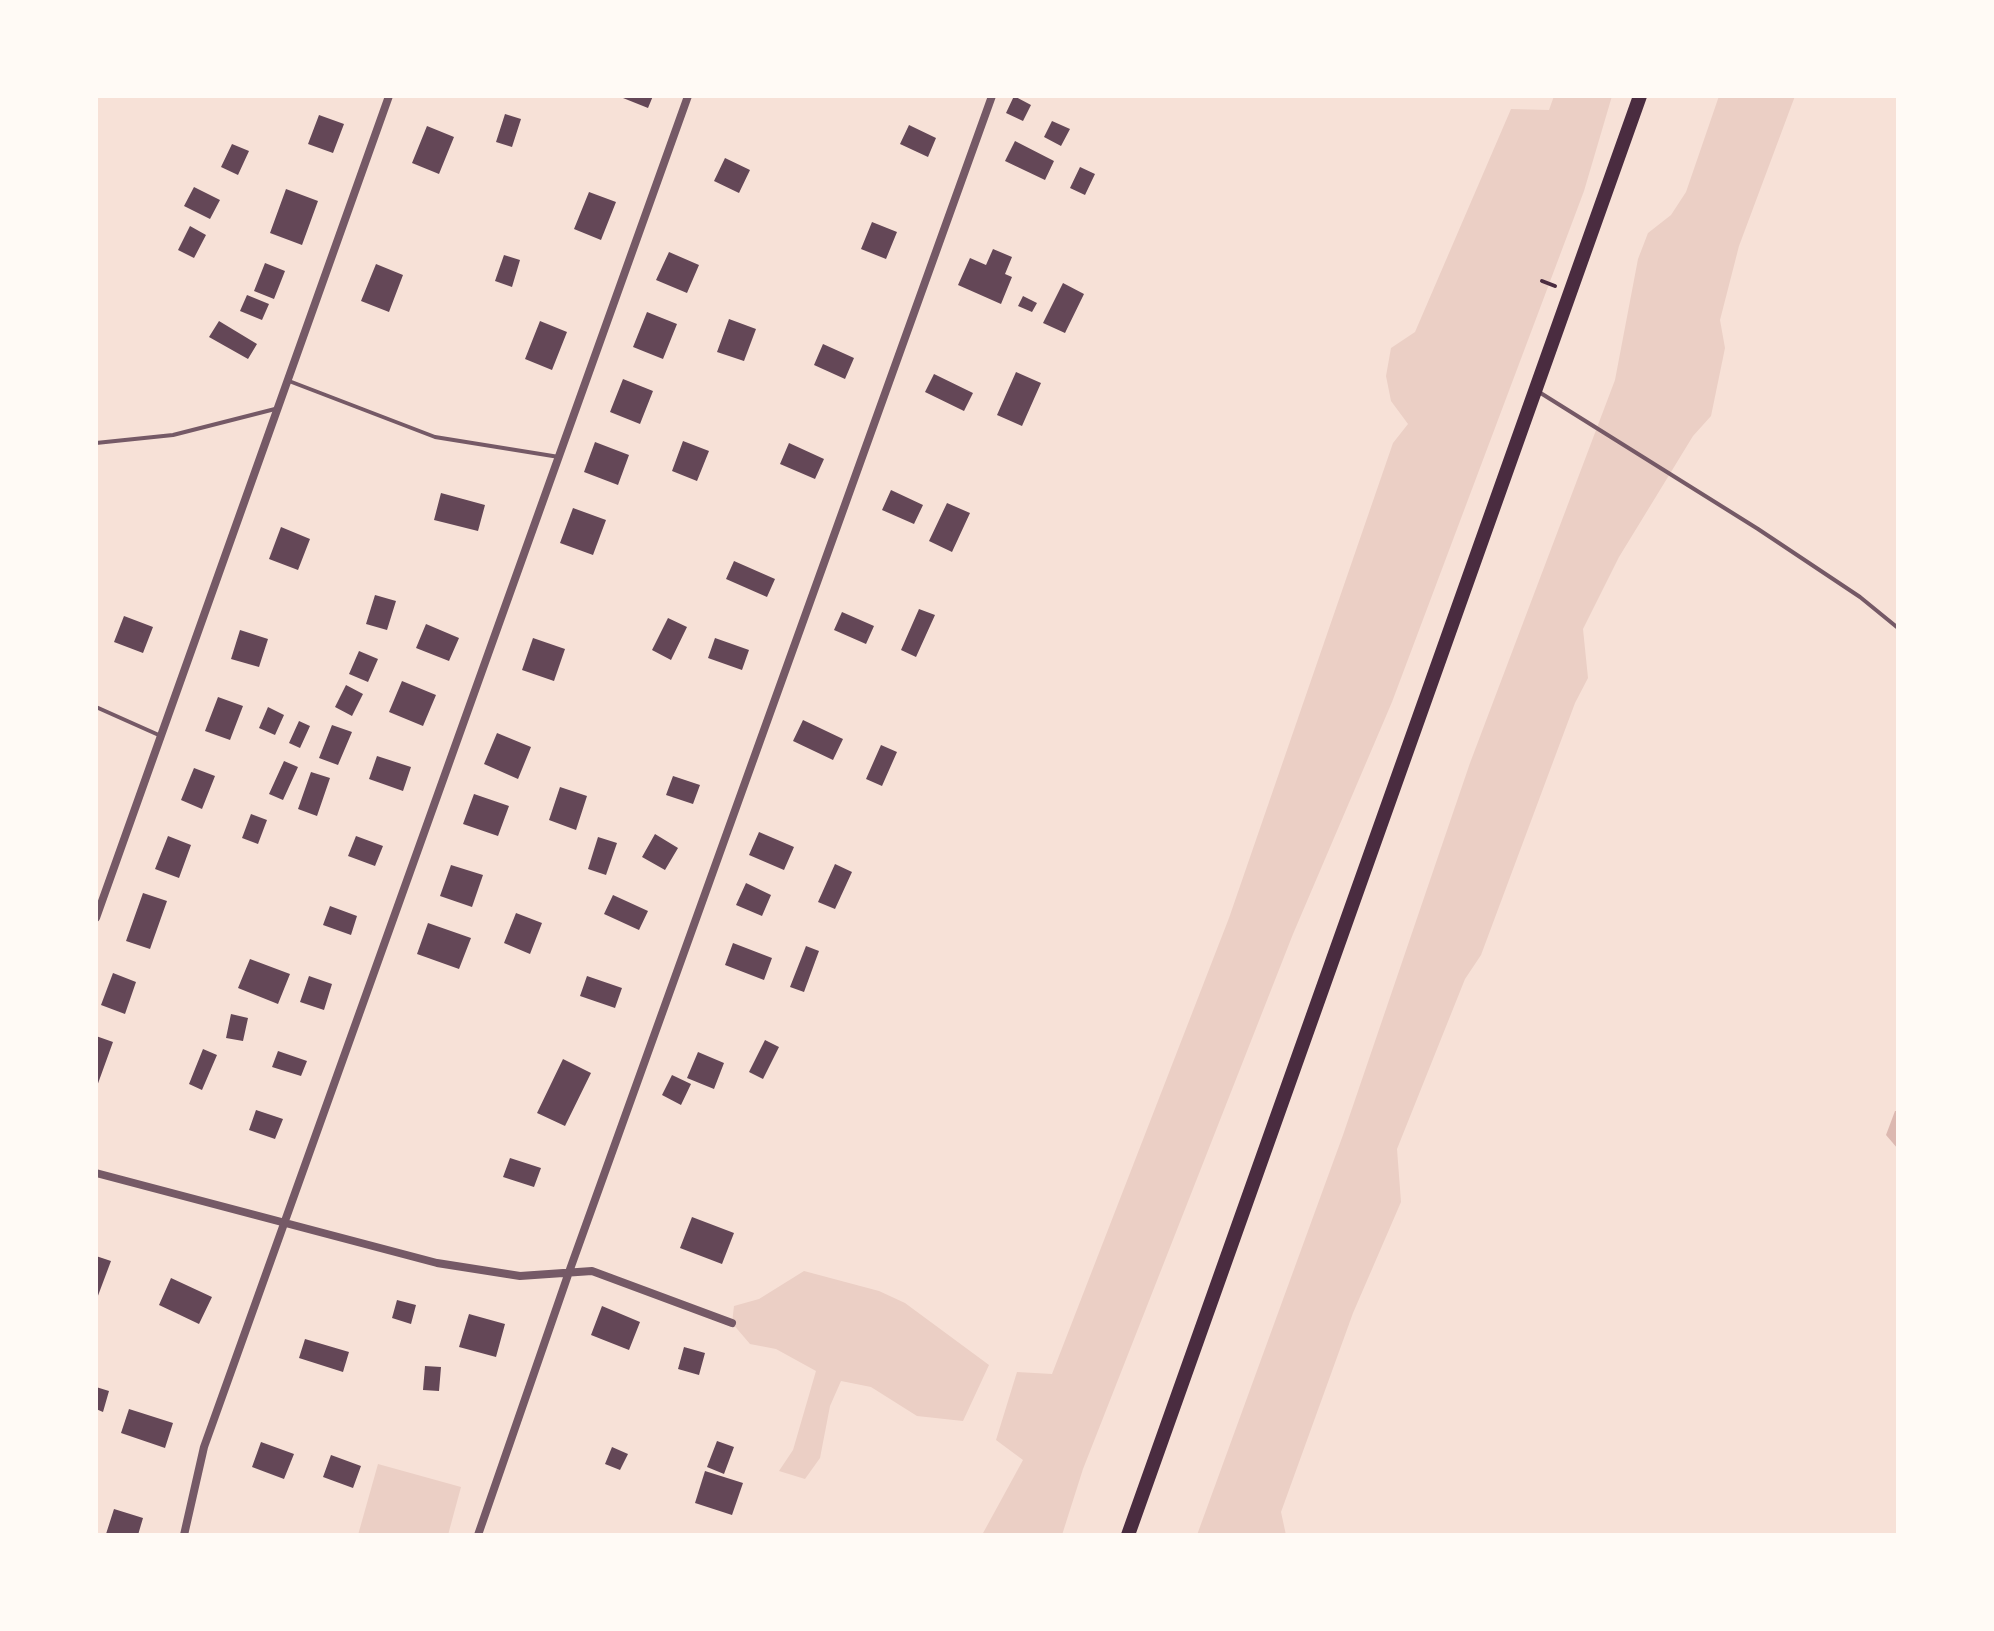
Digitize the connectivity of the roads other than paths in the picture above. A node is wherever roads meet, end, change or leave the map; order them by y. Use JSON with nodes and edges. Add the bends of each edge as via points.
{"nodes":[{"id":1,"x":389,"y":96,"type":"edge"},
{"id":2,"x":688,"y":96,"type":"edge"},
{"id":3,"x":992,"y":96,"type":"edge"},
{"id":4,"x":1640,"y":96,"type":"edge"},
{"id":5,"x":287,"y":381,"type":"junction"},
{"id":6,"x":1537,"y":391,"type":"junction"},
{"id":7,"x":277,"y":409,"type":"junction"},
{"id":8,"x":96,"y":443,"type":"edge"},
{"id":9,"x":559,"y":457,"type":"junction"},
{"id":10,"x":1898,"y":628,"type":"edge"},
{"id":11,"x":96,"y":707,"type":"edge"},
{"id":12,"x":161,"y":736,"type":"junction"},
{"id":13,"x":96,"y":918,"type":"edge"},
{"id":14,"x":96,"y":1173,"type":"edge"},
{"id":15,"x":284,"y":1222,"type":"junction"},
{"id":16,"x":569,"y":1272,"type":"junction"},
{"id":17,"x":732,"y":1323,"type":"dead end"},
{"id":18,"x":184,"y":1535,"type":"edge"},
{"id":19,"x":478,"y":1535,"type":"edge"},
{"id":20,"x":1128,"y":1535,"type":"edge"}],
"edges":[{"from":1,"to":5,"type":"street"},
{"from":2,"to":9,"type":"street"},
{"from":3,"to":16,"type":"street"},
{"from":4,"to":6,"type":"main road"},
{"from":5,"to":7,"type":"street"},
{"from":5,"to":9,"type":"lane","via":[[435,437]]},
{"from":6,"to":10,"type":"lane","via":[[1758,529]]},
{"from":6,"to":20,"type":"main road"},
{"from":7,"to":8,"type":"lane","via":[[173,435]]},
{"from":7,"to":12,"type":"street"},
{"from":9,"to":15,"type":"street"},
{"from":11,"to":12,"type":"lane"},
{"from":12,"to":13,"type":"street"},
{"from":14,"to":15,"type":"street"},
{"from":15,"to":16,"type":"street","via":[[437,1263],[520,1276]]},
{"from":15,"to":18,"type":"street","via":[[204,1447]]},
{"from":16,"to":17,"type":"street","via":[[592,1271]]},
{"from":16,"to":19,"type":"street"}]}
